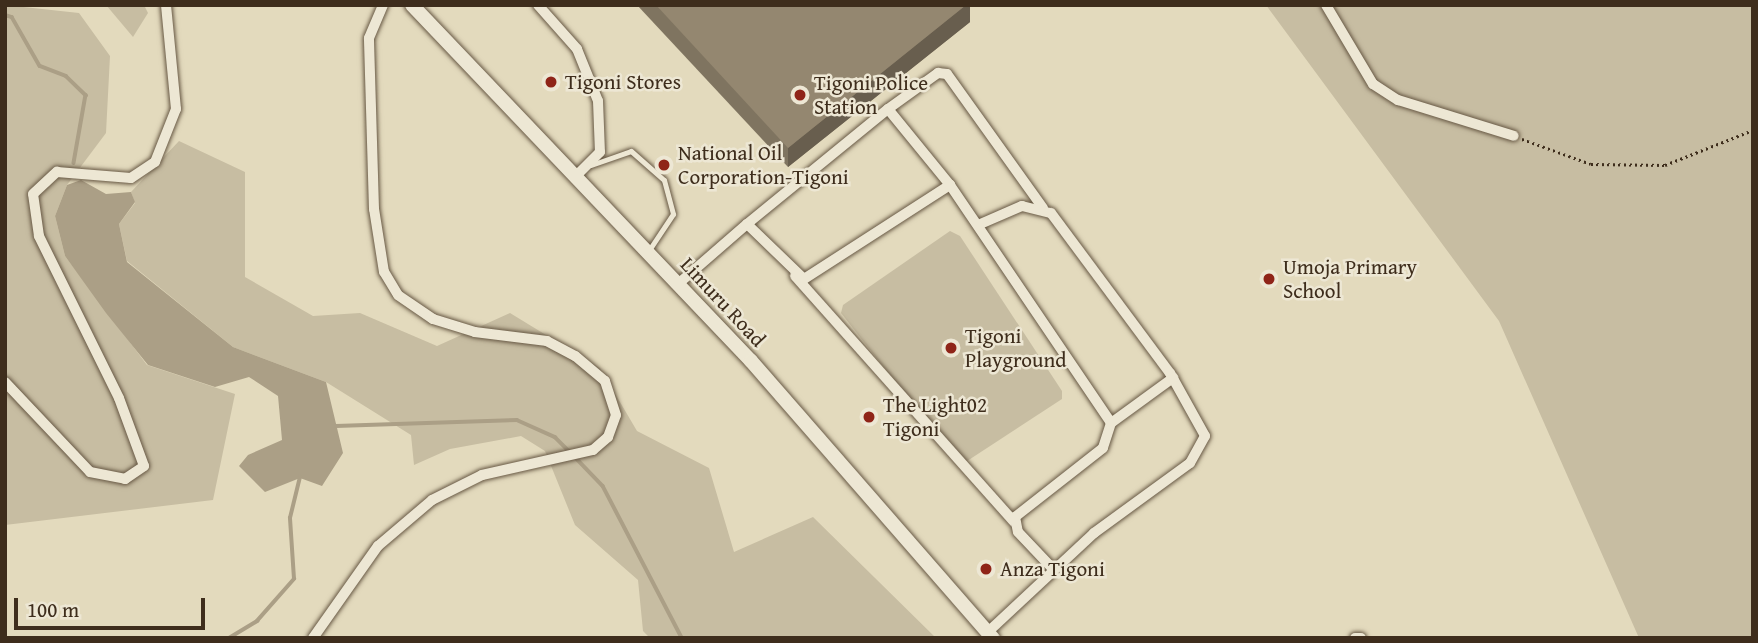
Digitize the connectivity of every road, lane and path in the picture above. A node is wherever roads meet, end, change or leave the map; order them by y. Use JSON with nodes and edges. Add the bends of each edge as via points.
{"nodes":[{"id":1,"x":166,"y":5,"type":"edge"},
{"id":2,"x":383,"y":5,"type":"edge"},
{"id":3,"x":412,"y":5,"type":"edge"},
{"id":4,"x":538,"y":5,"type":"edge"},
{"id":5,"x":1326,"y":5,"type":"edge"},
{"id":6,"x":888,"y":109,"type":"junction"},
{"id":7,"x":1753,"y":130,"type":"edge"},
{"id":8,"x":1514,"y":136,"type":"joint"},
{"id":9,"x":591,"y":165,"type":"junction"},
{"id":10,"x":575,"y":177,"type":"junction"},
{"id":11,"x":950,"y":185,"type":"junction"},
{"id":12,"x":1043,"y":208,"type":"junction"},
{"id":13,"x":747,"y":224,"type":"junction"},
{"id":14,"x":978,"y":225,"type":"junction"},
{"id":15,"x":647,"y":252,"type":"junction"},
{"id":16,"x":794,"y":276,"type":"junction"},
{"id":17,"x":678,"y":284,"type":"junction"},
{"id":18,"x":1173,"y":378,"type":"junction"},
{"id":19,"x":5,"y":382,"type":"edge"},
{"id":20,"x":1111,"y":423,"type":"junction"},
{"id":21,"x":1014,"y":522,"type":"junction"},
{"id":22,"x":1053,"y":569,"type":"junction"},
{"id":23,"x":990,"y":635,"type":"edge"},
{"id":24,"x":313,"y":638,"type":"edge"},
{"id":25,"x":1355,"y":638,"type":"edge"},
{"id":26,"x":1361,"y":638,"type":"edge"}],
"edges":[{"from":1,"to":19,"type":"street","via":[[176,108],[155,162],[131,178],[57,172],[33,194],[32,212],[144,466],[125,479],[90,471]]},
{"from":2,"to":24,"type":"street","via":[[369,37],[374,209],[384,272],[398,295],[433,319],[475,332],[547,341],[575,356],[605,381],[617,415],[608,436],[593,450],[482,475],[432,499],[378,546]]},
{"from":3,"to":10,"type":"main road","name":"Limuru Road"},
{"from":4,"to":9,"type":"street","via":[[571,41],[592,80],[600,145]]},
{"from":5,"to":8,"type":"street","via":[[1373,84],[1398,100]]},
{"from":6,"to":11,"type":"street"},
{"from":6,"to":12,"type":"street","via":[[938,73],[947,74]]},
{"from":6,"to":13,"type":"street"},
{"from":7,"to":8,"type":"path","via":[[1665,164],[1591,164]]},
{"from":9,"to":10,"type":"street"},
{"from":9,"to":15,"type":"lane","via":[[631,151],[664,180],[673,215]]},
{"from":10,"to":15,"type":"main road","name":"Limuru Road"},
{"from":11,"to":14,"type":"street"},
{"from":11,"to":16,"type":"street","via":[[815,273]]},
{"from":12,"to":14,"type":"street","via":[[1022,206]]},
{"from":12,"to":18,"type":"street"},
{"from":13,"to":16,"type":"street"},
{"from":13,"to":17,"type":"street"},
{"from":14,"to":20,"type":"street"},
{"from":15,"to":17,"type":"main road","name":"Limuru Road"},
{"from":16,"to":21,"type":"street"},
{"from":17,"to":23,"type":"main road","name":"Limuru Road"},
{"from":18,"to":20,"type":"street"},
{"from":18,"to":22,"type":"street","via":[[1202,423],[1202,451]]},
{"from":20,"to":21,"type":"street","via":[[1103,447],[1023,507]]},
{"from":21,"to":22,"type":"street"},
{"from":22,"to":23,"type":"street"},
{"from":25,"to":26,"type":"street"}]}
